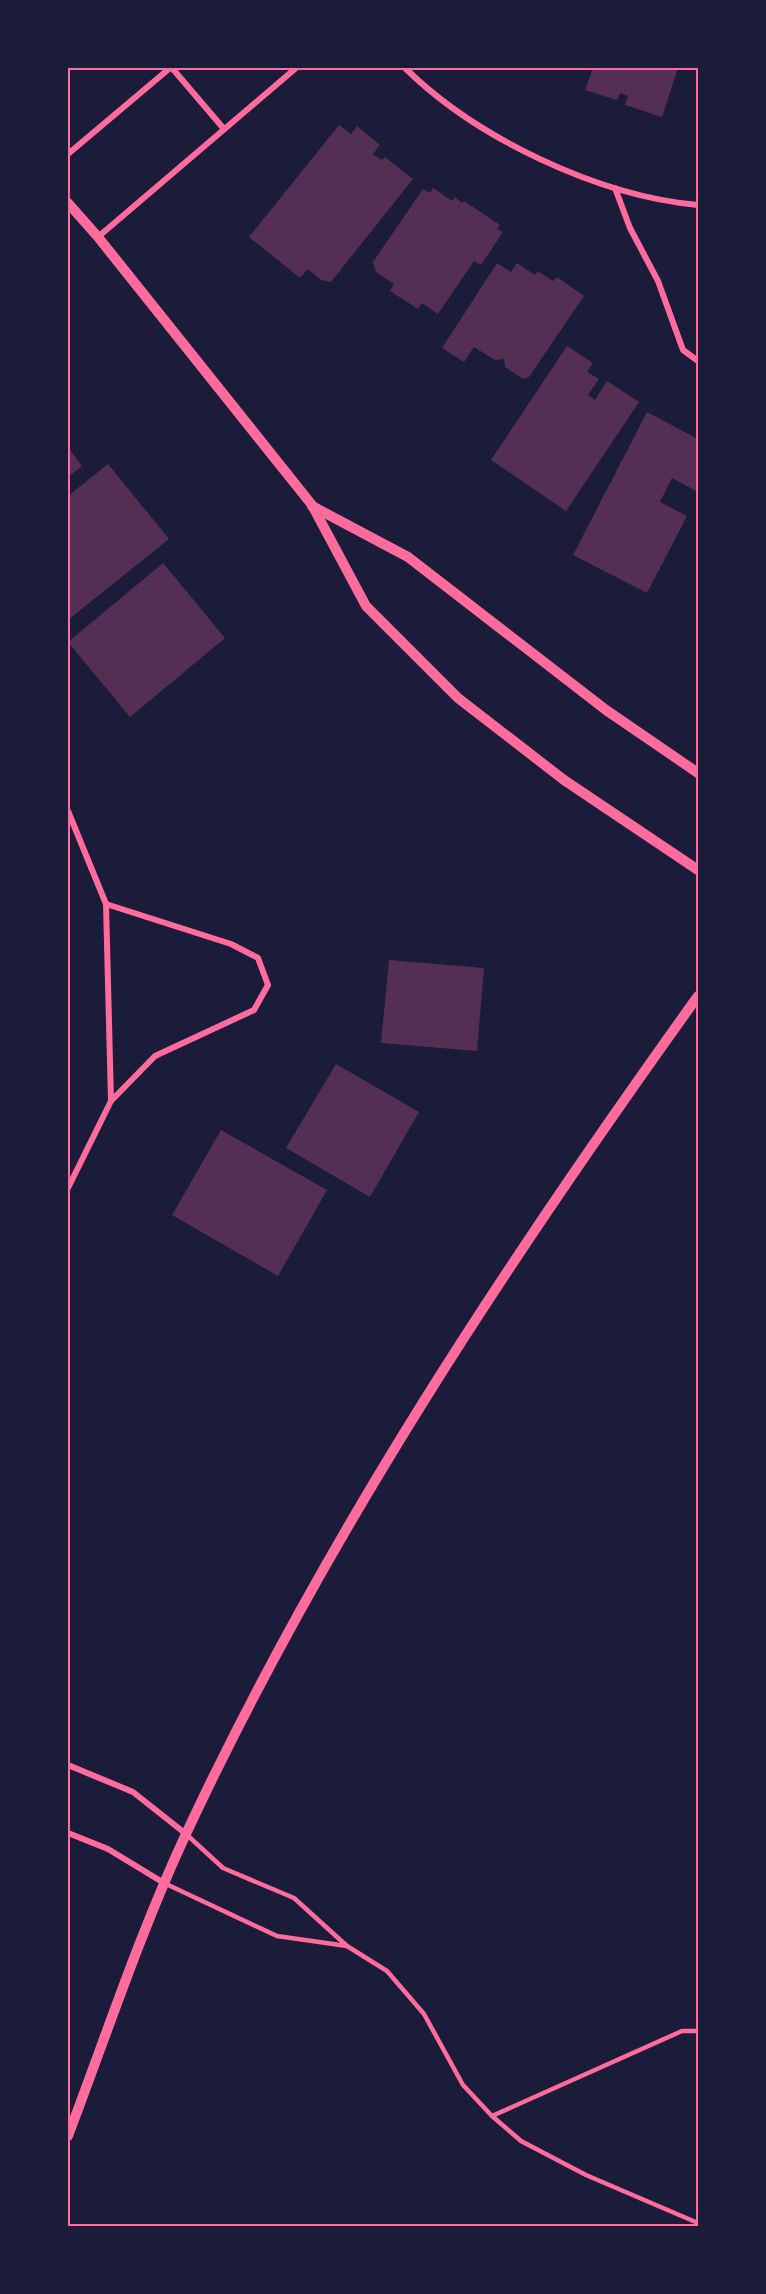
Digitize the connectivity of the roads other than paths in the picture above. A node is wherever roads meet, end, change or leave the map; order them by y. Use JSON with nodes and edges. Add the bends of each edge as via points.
{"nodes":[{"id":1,"x":171,"y":68,"type":"edge"},
{"id":2,"x":296,"y":68,"type":"edge"},
{"id":3,"x":405,"y":68,"type":"edge"},
{"id":4,"x":224,"y":129,"type":"junction"},
{"id":5,"x":68,"y":154,"type":"edge"},
{"id":6,"x":615,"y":188,"type":"junction"},
{"id":7,"x":68,"y":203,"type":"edge"},
{"id":8,"x":699,"y":205,"type":"edge"},
{"id":9,"x":98,"y":237,"type":"junction"},
{"id":10,"x":699,"y":361,"type":"edge"},
{"id":11,"x":312,"y":506,"type":"junction"},
{"id":12,"x":699,"y":773,"type":"edge"},
{"id":13,"x":68,"y":811,"type":"edge"},
{"id":14,"x":699,"y":870,"type":"edge"},
{"id":15,"x":106,"y":904,"type":"junction"},
{"id":16,"x":699,"y":996,"type":"edge"},
{"id":17,"x":111,"y":1101,"type":"junction"},
{"id":18,"x":68,"y":1188,"type":"edge"},
{"id":19,"x":68,"y":1765,"type":"edge"},
{"id":20,"x":68,"y":1833,"type":"edge"},
{"id":21,"x":186,"y":1834,"type":"junction"},
{"id":22,"x":164,"y":1883,"type":"junction"},
{"id":23,"x":347,"y":1946,"type":"junction"},
{"id":24,"x":699,"y":2031,"type":"edge"},
{"id":25,"x":492,"y":2116,"type":"junction"},
{"id":26,"x":68,"y":2136,"type":"edge"},
{"id":27,"x":699,"y":2223,"type":"edge"}],
"edges":[{"from":1,"to":4,"type":"street"},
{"from":1,"to":5,"type":"street"},
{"from":2,"to":4,"type":"street"},
{"from":3,"to":6,"type":"street","via":[[471,122],[546,161]]},
{"from":4,"to":9,"type":"street"},
{"from":6,"to":8,"type":"street"},
{"from":6,"to":10,"type":"street","via":[[630,228],[658,281],[683,350]]},
{"from":7,"to":9,"type":"street"},
{"from":9,"to":11,"type":"street"},
{"from":11,"to":12,"type":"street","via":[[408,557],[606,710]]},
{"from":11,"to":14,"type":"street","via":[[366,606],[458,698],[564,780]]},
{"from":13,"to":15,"type":"street"},
{"from":15,"to":17,"type":"street"},
{"from":15,"to":17,"type":"street","via":[[231,945],[258,958],[268,985],[254,1010],[155,1056]]},
{"from":16,"to":21,"type":"street","via":[[521,1249],[396,1446],[299,1611]]},
{"from":17,"to":18,"type":"street"},
{"from":19,"to":21,"type":"street","via":[[133,1792]]},
{"from":20,"to":22,"type":"street","via":[[108,1849]]},
{"from":21,"to":22,"type":"street"},
{"from":21,"to":23,"type":"lane","via":[[223,1868],[294,1899]]},
{"from":22,"to":23,"type":"lane","via":[[277,1936]]},
{"from":22,"to":26,"type":"street"},
{"from":23,"to":25,"type":"lane","via":[[387,1971],[424,2014],[463,2085]]},
{"from":24,"to":25,"type":"lane","via":[[682,2031]]},
{"from":25,"to":27,"type":"lane","via":[[521,2141],[586,2175]]}]}
